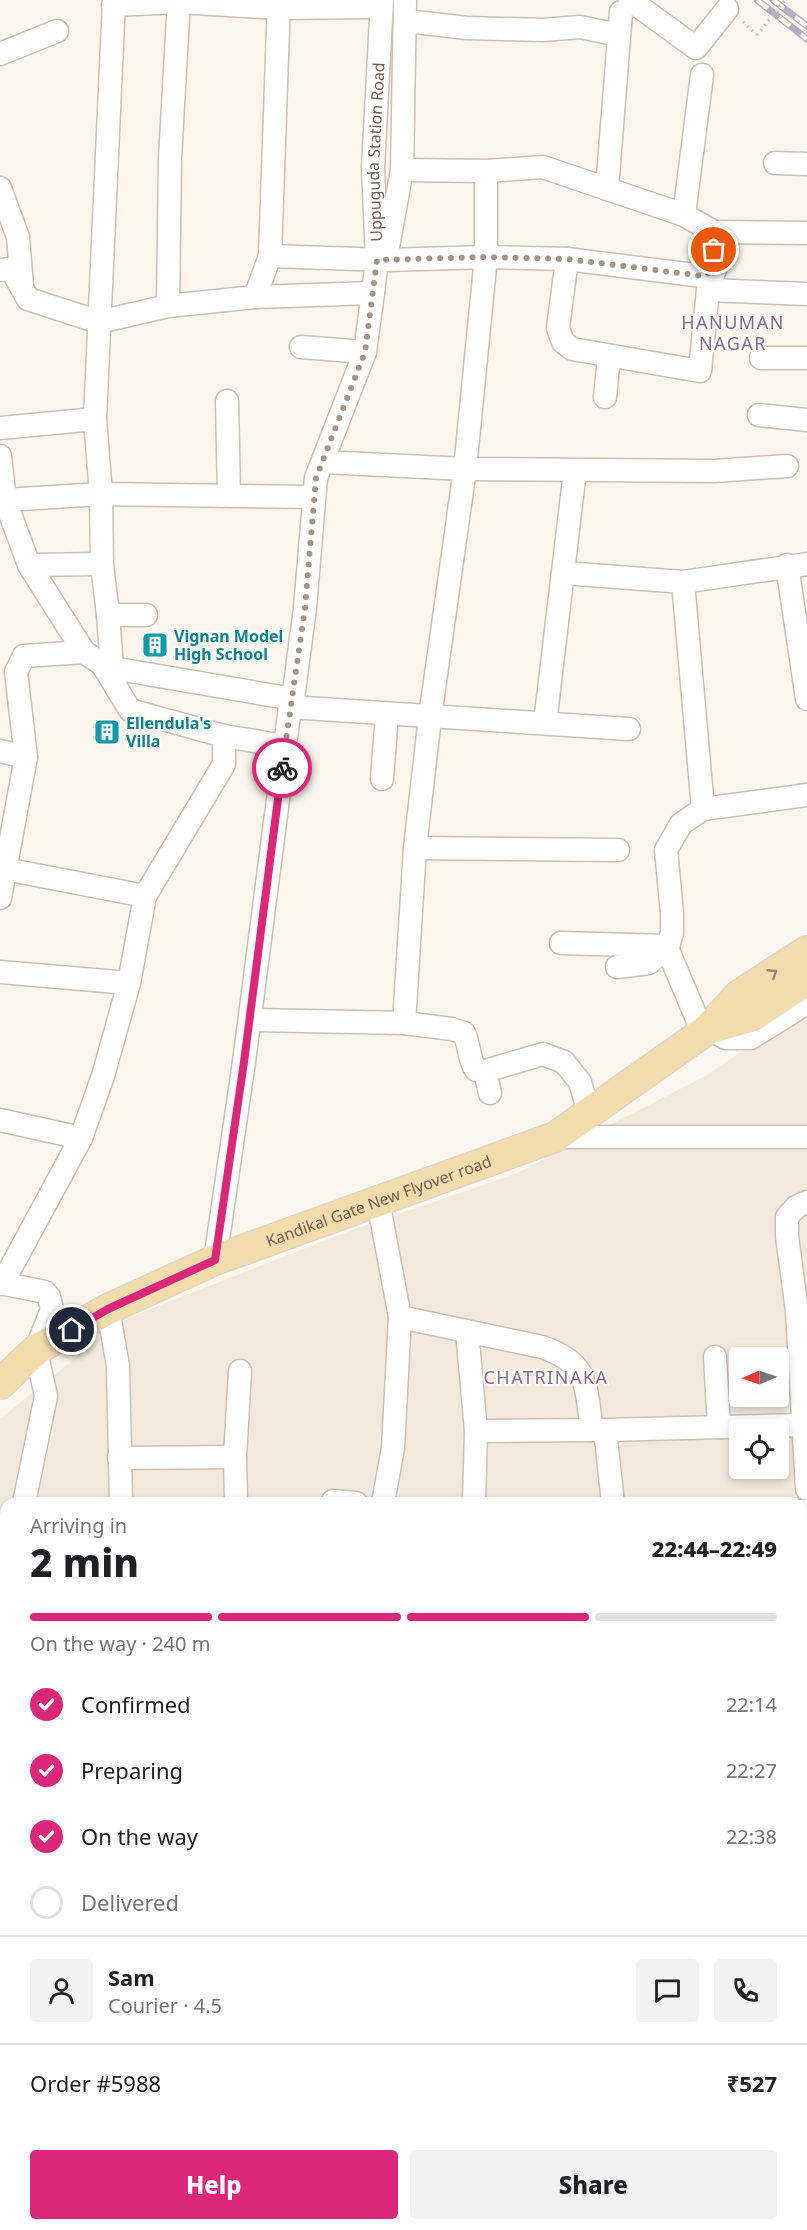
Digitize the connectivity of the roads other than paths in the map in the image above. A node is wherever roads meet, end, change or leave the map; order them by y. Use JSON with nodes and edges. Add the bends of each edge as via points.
{"nodes":[{"id":1,"x":179,"y":1,"type":"edge"},
{"id":2,"x":114,"y":2,"type":"edge"},
{"id":3,"x":372,"y":2,"type":"edge"},
{"id":4,"x":279,"y":4,"type":"edge"},
{"id":5,"x":626,"y":6,"type":"edge"},
{"id":6,"x":727,"y":9,"type":"dead end"},
{"id":7,"x":405,"y":11,"type":"edge"},
{"id":8,"x":57,"y":31,"type":"dead end"},
{"id":9,"x":619,"y":35,"type":"junction"},
{"id":10,"x":0,"y":54,"type":"edge"},
{"id":11,"x":702,"y":75,"type":"dead end"},
{"id":12,"x":775,"y":164,"type":"dead end"},
{"id":13,"x":807,"y":164,"type":"edge"},
{"id":14,"x":402,"y":170,"type":"junction"},
{"id":15,"x":486,"y":171,"type":"junction"},
{"id":16,"x":0,"y":188,"type":"edge"},
{"id":17,"x":607,"y":189,"type":"junction"},
{"id":18,"x":684,"y":215,"type":"junction"},
{"id":19,"x":714,"y":232,"type":"junction"},
{"id":20,"x":807,"y":233,"type":"edge"},
{"id":21,"x":270,"y":255,"type":"junction"},
{"id":22,"x":486,"y":257,"type":"junction"},
{"id":23,"x":567,"y":259,"type":"junction"},
{"id":24,"x":381,"y":260,"type":"junction"},
{"id":25,"x":715,"y":269,"type":"junction"},
{"id":26,"x":0,"y":270,"type":"edge"},
{"id":27,"x":708,"y":290,"type":"junction"},
{"id":28,"x":22,"y":291,"type":"junction"},
{"id":29,"x":373,"y":293,"type":"junction"},
{"id":30,"x":807,"y":294,"type":"edge"},
{"id":31,"x":255,"y":297,"type":"junction"},
{"id":32,"x":168,"y":306,"type":"junction"},
{"id":33,"x":99,"y":322,"type":"junction"},
{"id":34,"x":301,"y":347,"type":"dead end"},
{"id":35,"x":365,"y":352,"type":"junction"},
{"id":36,"x":609,"y":356,"type":"junction"},
{"id":37,"x":761,"y":358,"type":"dead end"},
{"id":38,"x":807,"y":358,"type":"edge"},
{"id":39,"x":605,"y":397,"type":"dead end"},
{"id":40,"x":227,"y":401,"type":"dead end"},
{"id":41,"x":759,"y":415,"type":"dead end"},
{"id":42,"x":95,"y":419,"type":"junction"},
{"id":43,"x":807,"y":420,"type":"edge"},
{"id":44,"x":0,"y":428,"type":"edge"},
{"id":45,"x":0,"y":456,"type":"edge"},
{"id":46,"x":323,"y":462,"type":"junction"},
{"id":47,"x":787,"y":466,"type":"dead end"},
{"id":48,"x":465,"y":469,"type":"junction"},
{"id":49,"x":575,"y":471,"type":"junction"},
{"id":50,"x":101,"y":494,"type":"junction"},
{"id":51,"x":230,"y":495,"type":"junction"},
{"id":52,"x":314,"y":496,"type":"junction"},
{"id":53,"x":5,"y":512,"type":"edge"},
{"id":54,"x":102,"y":564,"type":"junction"},
{"id":55,"x":797,"y":564,"type":"edge"},
{"id":56,"x":29,"y":565,"type":"junction"},
{"id":57,"x":564,"y":573,"type":"junction"},
{"id":58,"x":683,"y":582,"type":"junction"},
{"id":59,"x":108,"y":615,"type":"junction"},
{"id":60,"x":146,"y":615,"type":"dead end"},
{"id":61,"x":99,"y":661,"type":"junction"},
{"id":62,"x":807,"y":699,"type":"edge"},
{"id":63,"x":292,"y":703,"type":"junction"},
{"id":64,"x":387,"y":714,"type":"junction"},
{"id":65,"x":430,"y":717,"type":"junction"},
{"id":66,"x":545,"y":723,"type":"junction"},
{"id":67,"x":629,"y":729,"type":"dead end"},
{"id":68,"x":224,"y":736,"type":"junction"},
{"id":69,"x":285,"y":746,"type":"junction"},
{"id":70,"x":0,"y":751,"type":"edge"},
{"id":71,"x":26,"y":758,"type":"junction"},
{"id":72,"x":382,"y":779,"type":"dead end"},
{"id":73,"x":807,"y":795,"type":"edge"},
{"id":74,"x":703,"y":809,"type":"junction"},
{"id":75,"x":4,"y":842,"type":"edge"},
{"id":76,"x":415,"y":848,"type":"junction"},
{"id":77,"x":618,"y":850,"type":"dead end"},
{"id":78,"x":5,"y":869,"type":"junction"},
{"id":79,"x":145,"y":896,"type":"junction"},
{"id":80,"x":0,"y":897,"type":"edge"},
{"id":81,"x":561,"y":943,"type":"dead end"},
{"id":82,"x":668,"y":947,"type":"junction"},
{"id":83,"x":807,"y":951,"type":"edge"},
{"id":84,"x":617,"y":967,"type":"dead end"},
{"id":85,"x":0,"y":972,"type":"edge"},
{"id":86,"x":807,"y":981,"type":"edge"},
{"id":87,"x":129,"y":983,"type":"junction"},
{"id":88,"x":807,"y":1003,"type":"edge"},
{"id":89,"x":746,"y":1005,"type":"junction"},
{"id":90,"x":250,"y":1020,"type":"junction"},
{"id":91,"x":404,"y":1023,"type":"junction"},
{"id":92,"x":705,"y":1031,"type":"junction"},
{"id":93,"x":485,"y":1071,"type":"junction"},
{"id":94,"x":490,"y":1093,"type":"dead end"},
{"id":95,"x":589,"y":1113,"type":"junction"},
{"id":96,"x":0,"y":1120,"type":"edge"},
{"id":97,"x":555,"y":1137,"type":"junction"},
{"id":98,"x":807,"y":1137,"type":"edge"},
{"id":99,"x":81,"y":1138,"type":"junction"},
{"id":100,"x":378,"y":1201,"type":"junction"},
{"id":101,"x":807,"y":1202,"type":"edge"},
{"id":102,"x":215,"y":1260,"type":"junction"},
{"id":103,"x":1,"y":1283,"type":"edge"},
{"id":104,"x":108,"y":1309,"type":"junction"},
{"id":105,"x":400,"y":1317,"type":"junction"},
{"id":106,"x":467,"y":1330,"type":"junction"},
{"id":107,"x":36,"y":1350,"type":"junction"},
{"id":108,"x":715,"y":1357,"type":"dead end"},
{"id":109,"x":240,"y":1371,"type":"dead end"},
{"id":110,"x":0,"y":1384,"type":"edge"},
{"id":111,"x":803,"y":1425,"type":"junction"},
{"id":112,"x":719,"y":1427,"type":"junction"},
{"id":113,"x":599,"y":1430,"type":"junction"},
{"id":114,"x":476,"y":1431,"type":"junction"},
{"id":115,"x":235,"y":1457,"type":"junction"},
{"id":116,"x":119,"y":1458,"type":"junction"},
{"id":117,"x":806,"y":1465,"type":"edge"},
{"id":118,"x":807,"y":1489,"type":"edge"},
{"id":119,"x":25,"y":1497,"type":"edge"},
{"id":120,"x":121,"y":1497,"type":"edge"},
{"id":121,"x":236,"y":1497,"type":"edge"},
{"id":122,"x":384,"y":1497,"type":"edge"},
{"id":123,"x":474,"y":1497,"type":"edge"},
{"id":124,"x":612,"y":1497,"type":"edge"}],
"edges":[{"from":1,"to":2,"type":"street"},
{"from":1,"to":4,"type":"street"},
{"from":1,"to":32,"type":"street","via":[[170,158]]},
{"from":2,"to":33,"type":"street"},
{"from":3,"to":4,"type":"street"},
{"from":3,"to":24,"type":"street","name":"Uppuguda Station Road","via":[[373,168]]},
{"from":4,"to":21,"type":"street"},
{"from":5,"to":6,"type":"street","via":[[696,48]]},
{"from":5,"to":9,"type":"street"},
{"from":7,"to":9,"type":"street","via":[[467,28],[580,27]]},
{"from":7,"to":14,"type":"street"},
{"from":8,"to":10,"type":"street"},
{"from":9,"to":17,"type":"street"},
{"from":11,"to":18,"type":"street"},
{"from":12,"to":13,"type":"street"},
{"from":14,"to":15,"type":"street"},
{"from":14,"to":24,"type":"street"},
{"from":15,"to":17,"type":"street","via":[[543,167]]},
{"from":15,"to":22,"type":"street"},
{"from":16,"to":28,"type":"street","via":[[18,237]]},
{"from":17,"to":18,"type":"street"},
{"from":18,"to":19,"type":"street"},
{"from":19,"to":20,"type":"street"},
{"from":19,"to":25,"type":"street"},
{"from":21,"to":24,"type":"street"},
{"from":21,"to":31,"type":"street"},
{"from":22,"to":23,"type":"street"},
{"from":22,"to":24,"type":"street"},
{"from":22,"to":48,"type":"street"},
{"from":23,"to":25,"type":"street","via":[[703,276]]},
{"from":23,"to":36,"type":"street","via":[[558,328],[563,342],[572,349]]},
{"from":24,"to":29,"type":"street","name":"Uppuguda Station Road"},
{"from":25,"to":27,"type":"street"},
{"from":26,"to":28,"type":"street","via":[[11,269]]},
{"from":27,"to":30,"type":"street"},
{"from":27,"to":36,"type":"street","via":[[699,381]]},
{"from":28,"to":33,"type":"street","via":[[28,299]]},
{"from":29,"to":31,"type":"street"},
{"from":29,"to":35,"type":"street","name":"Uppuguda Station Road"},
{"from":31,"to":32,"type":"street"},
{"from":32,"to":33,"type":"street"},
{"from":33,"to":42,"type":"street"},
{"from":34,"to":35,"type":"street"},
{"from":35,"to":46,"type":"street","name":"Uppuguda Station Road"},
{"from":36,"to":39,"type":"street"},
{"from":37,"to":38,"type":"street"},
{"from":40,"to":51,"type":"street"},
{"from":41,"to":43,"type":"street"},
{"from":42,"to":44,"type":"street"},
{"from":42,"to":50,"type":"street"},
{"from":45,"to":53,"type":"street"},
{"from":46,"to":48,"type":"street"},
{"from":46,"to":52,"type":"street","name":"Uppuguda Station Road"},
{"from":47,"to":49,"type":"street","via":[[714,471]]},
{"from":48,"to":49,"type":"street"},
{"from":48,"to":65,"type":"street"},
{"from":49,"to":57,"type":"street"},
{"from":50,"to":51,"type":"street"},
{"from":50,"to":53,"type":"street"},
{"from":50,"to":54,"type":"street"},
{"from":51,"to":52,"type":"street"},
{"from":52,"to":63,"type":"street","name":"Uppuguda Station Road"},
{"from":53,"to":56,"type":"street"},
{"from":54,"to":56,"type":"street"},
{"from":54,"to":59,"type":"street"},
{"from":55,"to":58,"type":"street"},
{"from":55,"to":62,"type":"street"},
{"from":56,"to":61,"type":"street"},
{"from":57,"to":58,"type":"street"},
{"from":57,"to":66,"type":"street"},
{"from":58,"to":74,"type":"street"},
{"from":59,"to":60,"type":"street"},
{"from":59,"to":61,"type":"street"},
{"from":61,"to":63,"type":"street"},
{"from":61,"to":68,"type":"street","via":[[130,710]]},
{"from":61,"to":71,"type":"street","via":[[24,656],[16,672]]},
{"from":63,"to":64,"type":"street"},
{"from":63,"to":69,"type":"street","name":"Uppuguda Station Road"},
{"from":64,"to":65,"type":"street"},
{"from":64,"to":72,"type":"street"},
{"from":65,"to":66,"type":"street"},
{"from":65,"to":76,"type":"street"},
{"from":66,"to":67,"type":"street"},
{"from":68,"to":69,"type":"street"},
{"from":68,"to":79,"type":"street","via":[[224,764]]},
{"from":69,"to":90,"type":"street","name":"Uppuguda Station Road"},
{"from":70,"to":71,"type":"street"},
{"from":71,"to":75,"type":"street"},
{"from":73,"to":74,"type":"street"},
{"from":74,"to":82,"type":"street","via":[[681,824],[666,850],[672,913]]},
{"from":75,"to":78,"type":"street"},
{"from":76,"to":77,"type":"street"},
{"from":76,"to":91,"type":"street"},
{"from":78,"to":79,"type":"street"},
{"from":78,"to":80,"type":"street"},
{"from":79,"to":87,"type":"street"},
{"from":81,"to":82,"type":"street"},
{"from":82,"to":84,"type":"street","via":[[649,963]]},
{"from":82,"to":92,"type":"street"},
{"from":89,"to":83,"type":"main road","one_way":true},
{"from":85,"to":87,"type":"street"},
{"from":86,"to":89,"type":"main road"},
{"from":87,"to":99,"type":"street"},
{"from":88,"to":92,"type":"street","via":[[750,1038],[726,1038]]},
{"from":89,"to":92,"type":"main road","name":"Kandikal Gate New Flyover road"},
{"from":90,"to":91,"type":"street"},
{"from":90,"to":102,"type":"street","name":"Uppuguda Station Road"},
{"from":91,"to":93,"type":"street","via":[[464,1033],[471,1063],[476,1070]]},
{"from":92,"to":95,"type":"main road","name":"Kandikal Gate New Flyover road"},
{"from":93,"to":94,"type":"street"},
{"from":93,"to":95,"type":"street","via":[[543,1054],[564,1062],[580,1082]]},
{"from":95,"to":97,"type":"main road","name":"Kandikal Gate New Flyover road"},
{"from":96,"to":99,"type":"street"},
{"from":97,"to":98,"type":"street"},
{"from":97,"to":100,"type":"main road","name":"Kandikal Gate New Flyover road"},
{"from":99,"to":103,"type":"street"},
{"from":100,"to":102,"type":"main road","name":"Kandikal Gate New Flyover road"},
{"from":100,"to":105,"type":"street"},
{"from":101,"to":111,"type":"street","via":[[787,1217]]},
{"from":102,"to":104,"type":"main road","name":"Kandikal Gate New Flyover road"},
{"from":103,"to":107,"type":"street","via":[[45,1292],[49,1297],[52,1309]]},
{"from":104,"to":107,"type":"main road","name":"Kandikal Gate New Flyover road"},
{"from":104,"to":116,"type":"street","via":[[118,1366]]},
{"from":105,"to":106,"type":"street"},
{"from":105,"to":122,"type":"street","via":[[393,1449]]},
{"from":106,"to":113,"type":"street","via":[[563,1354],[585,1381]]},
{"from":106,"to":114,"type":"street"},
{"from":107,"to":110,"type":"main road","name":"Kandikal Gate New Flyover road"},
{"from":107,"to":119,"type":"street","via":[[45,1396]]},
{"from":108,"to":112,"type":"street"},
{"from":109,"to":115,"type":"street"},
{"from":111,"to":112,"type":"street"},
{"from":111,"to":117,"type":"street"},
{"from":112,"to":113,"type":"street"},
{"from":113,"to":114,"type":"street"},
{"from":113,"to":124,"type":"street"},
{"from":114,"to":123,"type":"street"},
{"from":115,"to":116,"type":"street"},
{"from":115,"to":121,"type":"street"},
{"from":116,"to":120,"type":"street"},
{"from":117,"to":118,"type":"street"}]}
